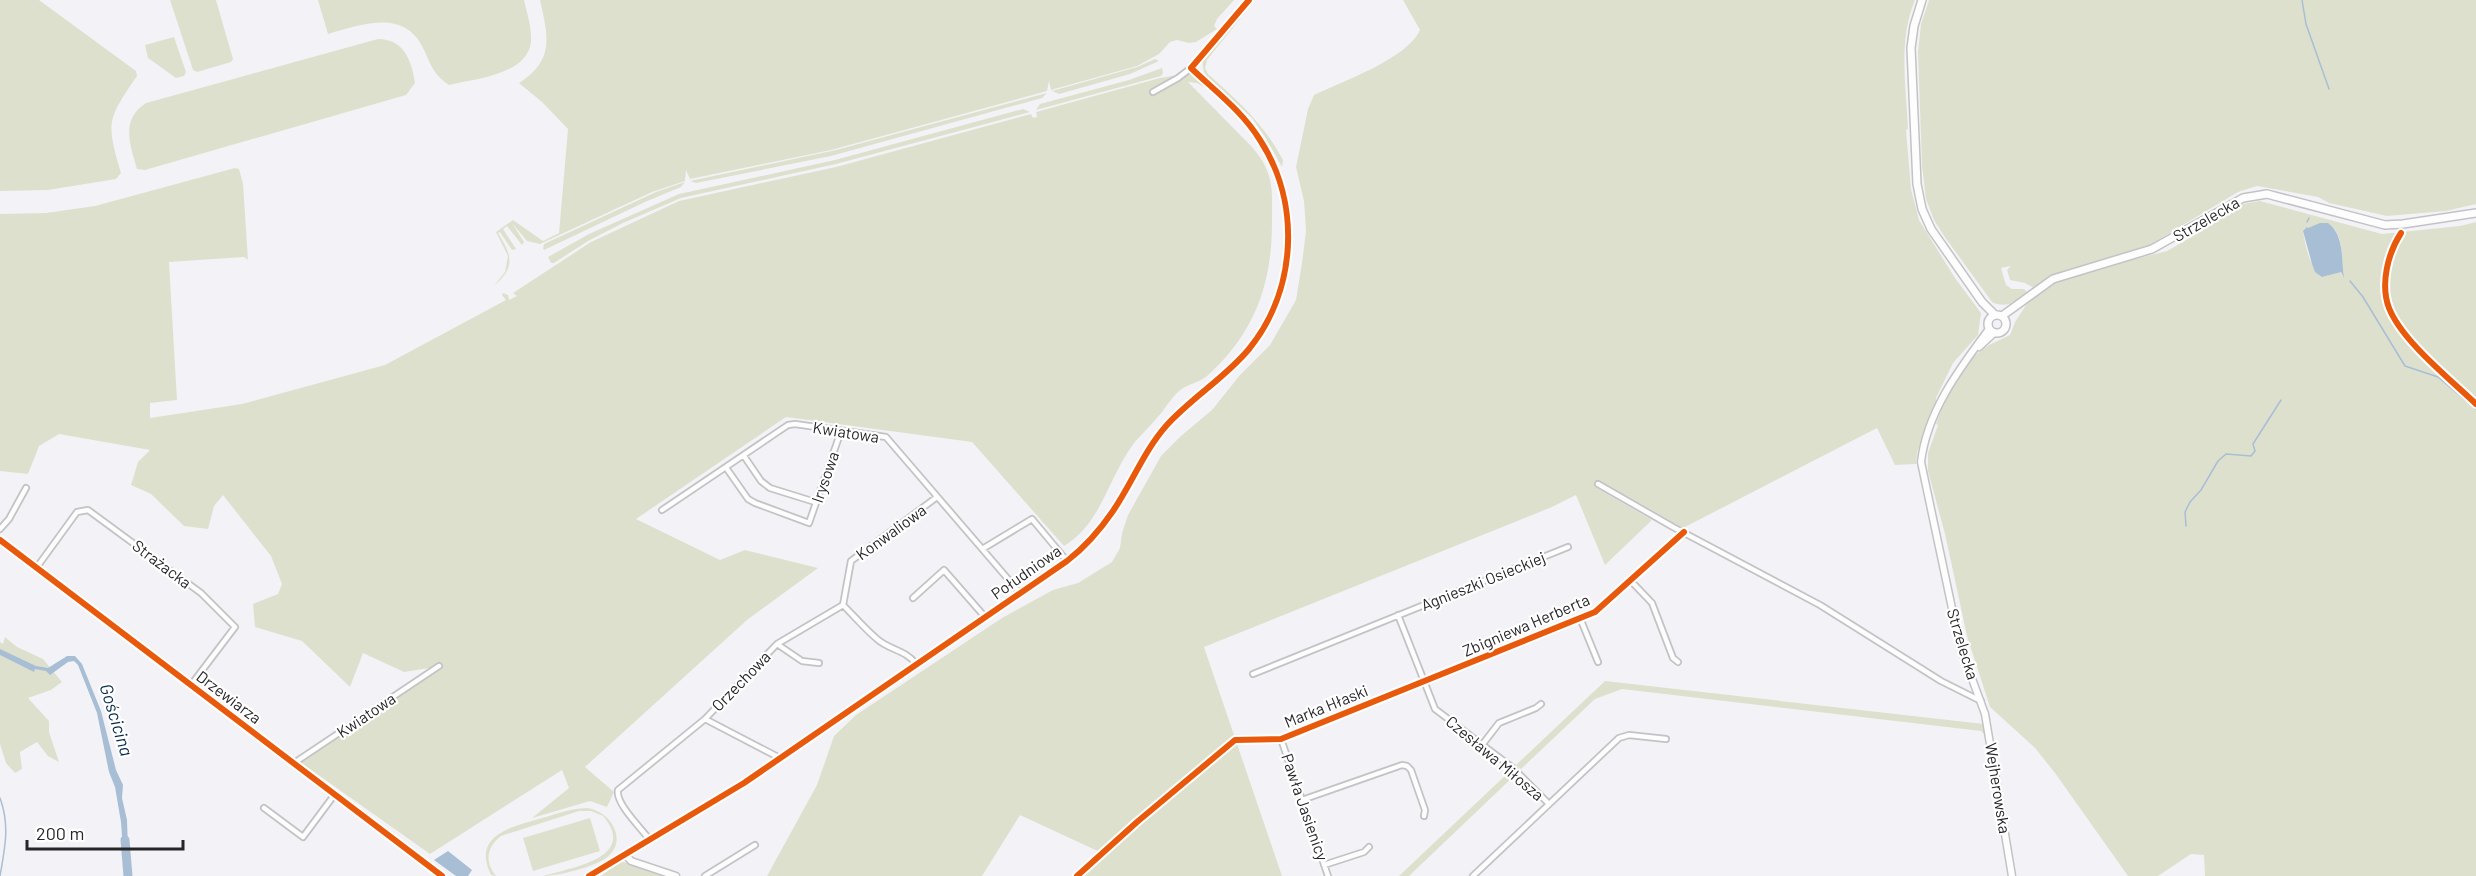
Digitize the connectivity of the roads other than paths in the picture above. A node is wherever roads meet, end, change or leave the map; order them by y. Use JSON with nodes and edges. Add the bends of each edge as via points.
{"nodes":[{"id":1,"x":1249,"y":0,"type":"edge"},
{"id":2,"x":1922,"y":0,"type":"edge"},
{"id":3,"x":1191,"y":68,"type":"junction"},
{"id":4,"x":1153,"y":92,"type":"dead end"},
{"id":5,"x":2476,"y":213,"type":"edge"},
{"id":6,"x":1998,"y":318,"type":"junction"},
{"id":7,"x":1991,"y":331,"type":"junction"},
{"id":8,"x":841,"y":431,"type":"junction"},
{"id":9,"x":744,"y":456,"type":"junction"},
{"id":10,"x":727,"y":469,"type":"junction"},
{"id":11,"x":1598,"y":484,"type":"dead end"},
{"id":12,"x":26,"y":488,"type":"dead end"},
{"id":13,"x":937,"y":497,"type":"junction"},
{"id":14,"x":815,"y":502,"type":"junction"},
{"id":15,"x":662,"y":510,"type":"dead end"},
{"id":16,"x":0,"y":529,"type":"edge"},
{"id":17,"x":1684,"y":532,"type":"junction"},
{"id":18,"x":0,"y":540,"type":"edge"},
{"id":19,"x":1568,"y":547,"type":"dead end"},
{"id":20,"x":984,"y":548,"type":"junction"},
{"id":21,"x":1067,"y":561,"type":"junction"},
{"id":22,"x":37,"y":567,"type":"junction"},
{"id":23,"x":1630,"y":580,"type":"junction"},
{"id":24,"x":1020,"y":593,"type":"junction"},
{"id":25,"x":913,"y":598,"type":"dead end"},
{"id":26,"x":843,"y":605,"type":"junction"},
{"id":27,"x":1398,"y":615,"type":"junction"},
{"id":28,"x":985,"y":617,"type":"junction"},
{"id":29,"x":1580,"y":618,"type":"junction"},
{"id":30,"x":777,"y":644,"type":"junction"},
{"id":31,"x":1598,"y":662,"type":"dead end"},
{"id":32,"x":1678,"y":662,"type":"dead end"},
{"id":33,"x":819,"y":663,"type":"dead end"},
{"id":34,"x":916,"y":664,"type":"junction"},
{"id":35,"x":439,"y":666,"type":"dead end"},
{"id":36,"x":1253,"y":674,"type":"dead end"},
{"id":37,"x":1424,"y":682,"type":"junction"},
{"id":38,"x":191,"y":685,"type":"junction"},
{"id":39,"x":1981,"y":701,"type":"junction"},
{"id":40,"x":1540,"y":704,"type":"dead end"},
{"id":41,"x":705,"y":719,"type":"junction"},
{"id":42,"x":1281,"y":739,"type":"junction"},
{"id":43,"x":1666,"y":739,"type":"dead end"},
{"id":44,"x":1482,"y":745,"type":"junction"},
{"id":45,"x":780,"y":758,"type":"junction"},
{"id":46,"x":294,"y":764,"type":"junction"},
{"id":47,"x":334,"y":794,"type":"junction"},
{"id":48,"x":1302,"y":800,"type":"junction"},
{"id":49,"x":1549,"y":804,"type":"junction"},
{"id":50,"x":264,"y":808,"type":"dead end"},
{"id":51,"x":1424,"y":816,"type":"dead end"},
{"id":52,"x":649,"y":840,"type":"junction"},
{"id":53,"x":755,"y":844,"type":"dead end"},
{"id":54,"x":1369,"y":848,"type":"dead end"},
{"id":55,"x":625,"y":854,"type":"junction"},
{"id":56,"x":1324,"y":865,"type":"junction"},
{"id":57,"x":442,"y":876,"type":"edge"},
{"id":58,"x":589,"y":876,"type":"edge"},
{"id":59,"x":676,"y":876,"type":"edge"},
{"id":60,"x":705,"y":876,"type":"edge"},
{"id":61,"x":1077,"y":876,"type":"edge"},
{"id":62,"x":1328,"y":876,"type":"edge"},
{"id":63,"x":1473,"y":876,"type":"edge"},
{"id":64,"x":2012,"y":876,"type":"edge"}],
"edges":[{"from":1,"to":3,"type":"street"},
{"from":2,"to":6,"type":"main road","via":[[1911,48],[1918,196],[1931,229],[1982,302]]},
{"from":3,"to":4,"type":"street"},
{"from":3,"to":21,"type":"street","name":"Południowa","via":[[1240,114],[1267,151],[1281,185],[1289,228],[1285,275],[1257,339],[1166,426],[1107,519]]},
{"from":5,"to":6,"type":"main road","name":"Strzelecka","via":[[2385,225],[2267,194],[2251,195],[2152,249],[2054,279]]},
{"from":6,"to":7,"type":"main road"},
{"from":6,"to":7,"type":"main road","name":"Strzelecka","via":[[2004,331]]},
{"from":7,"to":39,"type":"street","name":"Strzelecka","via":[[1954,375],[1921,462],[1958,635]]},
{"from":8,"to":9,"type":"street","name":"Kwiatowa","via":[[788,425]]},
{"from":8,"to":13,"type":"street","name":"Kwiatowa","via":[[886,437]]},
{"from":8,"to":14,"type":"street","name":"Irysowa"},
{"from":9,"to":10,"type":"street","name":"Kwiatowa"},
{"from":9,"to":14,"type":"street","via":[[760,481],[770,488]]},
{"from":10,"to":14,"type":"street","name":"Irysowa","via":[[755,503],[809,523]]},
{"from":10,"to":15,"type":"street","name":"Kwiatowa"},
{"from":11,"to":17,"type":"street"},
{"from":12,"to":16,"type":"street"},
{"from":13,"to":20,"type":"street","name":"Kwiatowa"},
{"from":13,"to":26,"type":"street","name":"Konwaliowa","via":[[851,561]]},
{"from":17,"to":23,"type":"street","name":"Zbigniewa Herberta"},
{"from":17,"to":39,"type":"street","via":[[1820,605],[1941,681]]},
{"from":18,"to":22,"type":"street","name":"Drzewiarza"},
{"from":19,"to":27,"type":"street","name":"Agnieszki Osieckiej"},
{"from":20,"to":21,"type":"street","via":[[1032,519]]},
{"from":20,"to":24,"type":"street","name":"Kwiatowa"},
{"from":21,"to":24,"type":"street","name":"Południowa"},
{"from":22,"to":38,"type":"street","name":"Drzewiarza"},
{"from":22,"to":38,"type":"street","name":"Strażacka","via":[[77,512],[88,510],[201,593],[235,627]]},
{"from":23,"to":29,"type":"street","name":"Zbigniewa Herberta","via":[[1595,612]]},
{"from":23,"to":32,"type":"street","via":[[1652,603]]},
{"from":24,"to":28,"type":"street","name":"Południowa"},
{"from":25,"to":28,"type":"street","via":[[944,570]]},
{"from":26,"to":30,"type":"street","name":"Orzechowa"},
{"from":26,"to":34,"type":"street","via":[[876,639],[910,655]]},
{"from":27,"to":36,"type":"street","name":"Agnieszki Osieckiej"},
{"from":27,"to":37,"type":"street","name":"Czesława Miłosza"},
{"from":28,"to":34,"type":"street","name":"Południowa"},
{"from":29,"to":31,"type":"street"},
{"from":29,"to":37,"type":"street","name":"Zbigniewa Herberta"},
{"from":30,"to":33,"type":"street","via":[[802,661]]},
{"from":30,"to":41,"type":"street","name":"Orzechowa"},
{"from":34,"to":45,"type":"street","name":"Południowa"},
{"from":35,"to":46,"type":"street","name":"Kwiatowa"},
{"from":37,"to":42,"type":"street","name":"Marka Hłaski"},
{"from":37,"to":44,"type":"street","name":"Czesława Miłosza","via":[[1434,709]]},
{"from":38,"to":46,"type":"street","name":"Drzewiarza"},
{"from":39,"to":64,"type":"street","name":"Wejherowska"},
{"from":40,"to":44,"type":"street","via":[[1500,723]]},
{"from":41,"to":45,"type":"street"},
{"from":41,"to":52,"type":"street","name":"Orzechowa","via":[[618,790],[621,804]]},
{"from":42,"to":48,"type":"street","name":"Pawła Jasienicy"},
{"from":42,"to":61,"type":"street","name":"Marka Hłaski","via":[[1235,740]]},
{"from":43,"to":49,"type":"street","via":[[1629,735],[1619,738]]},
{"from":44,"to":49,"type":"street","name":"Czesława Miłosza","via":[[1513,768]]},
{"from":45,"to":52,"type":"street","name":"Południowa"},
{"from":46,"to":47,"type":"street","name":"Drzewiarza"},
{"from":47,"to":50,"type":"street","via":[[303,837]]},
{"from":47,"to":57,"type":"street","name":"Drzewiarza"},
{"from":48,"to":51,"type":"street","via":[[1402,765],[1407,766]]},
{"from":48,"to":56,"type":"street","name":"Pawła Jasienicy"},
{"from":49,"to":63,"type":"street"},
{"from":52,"to":55,"type":"street","name":"Południowa"},
{"from":53,"to":60,"type":"street"},
{"from":54,"to":56,"type":"street"},
{"from":55,"to":58,"type":"street","name":"Południowa"},
{"from":55,"to":59,"type":"street","via":[[631,861]]},
{"from":56,"to":62,"type":"street","name":"Pawła Jasienicy"}]}
